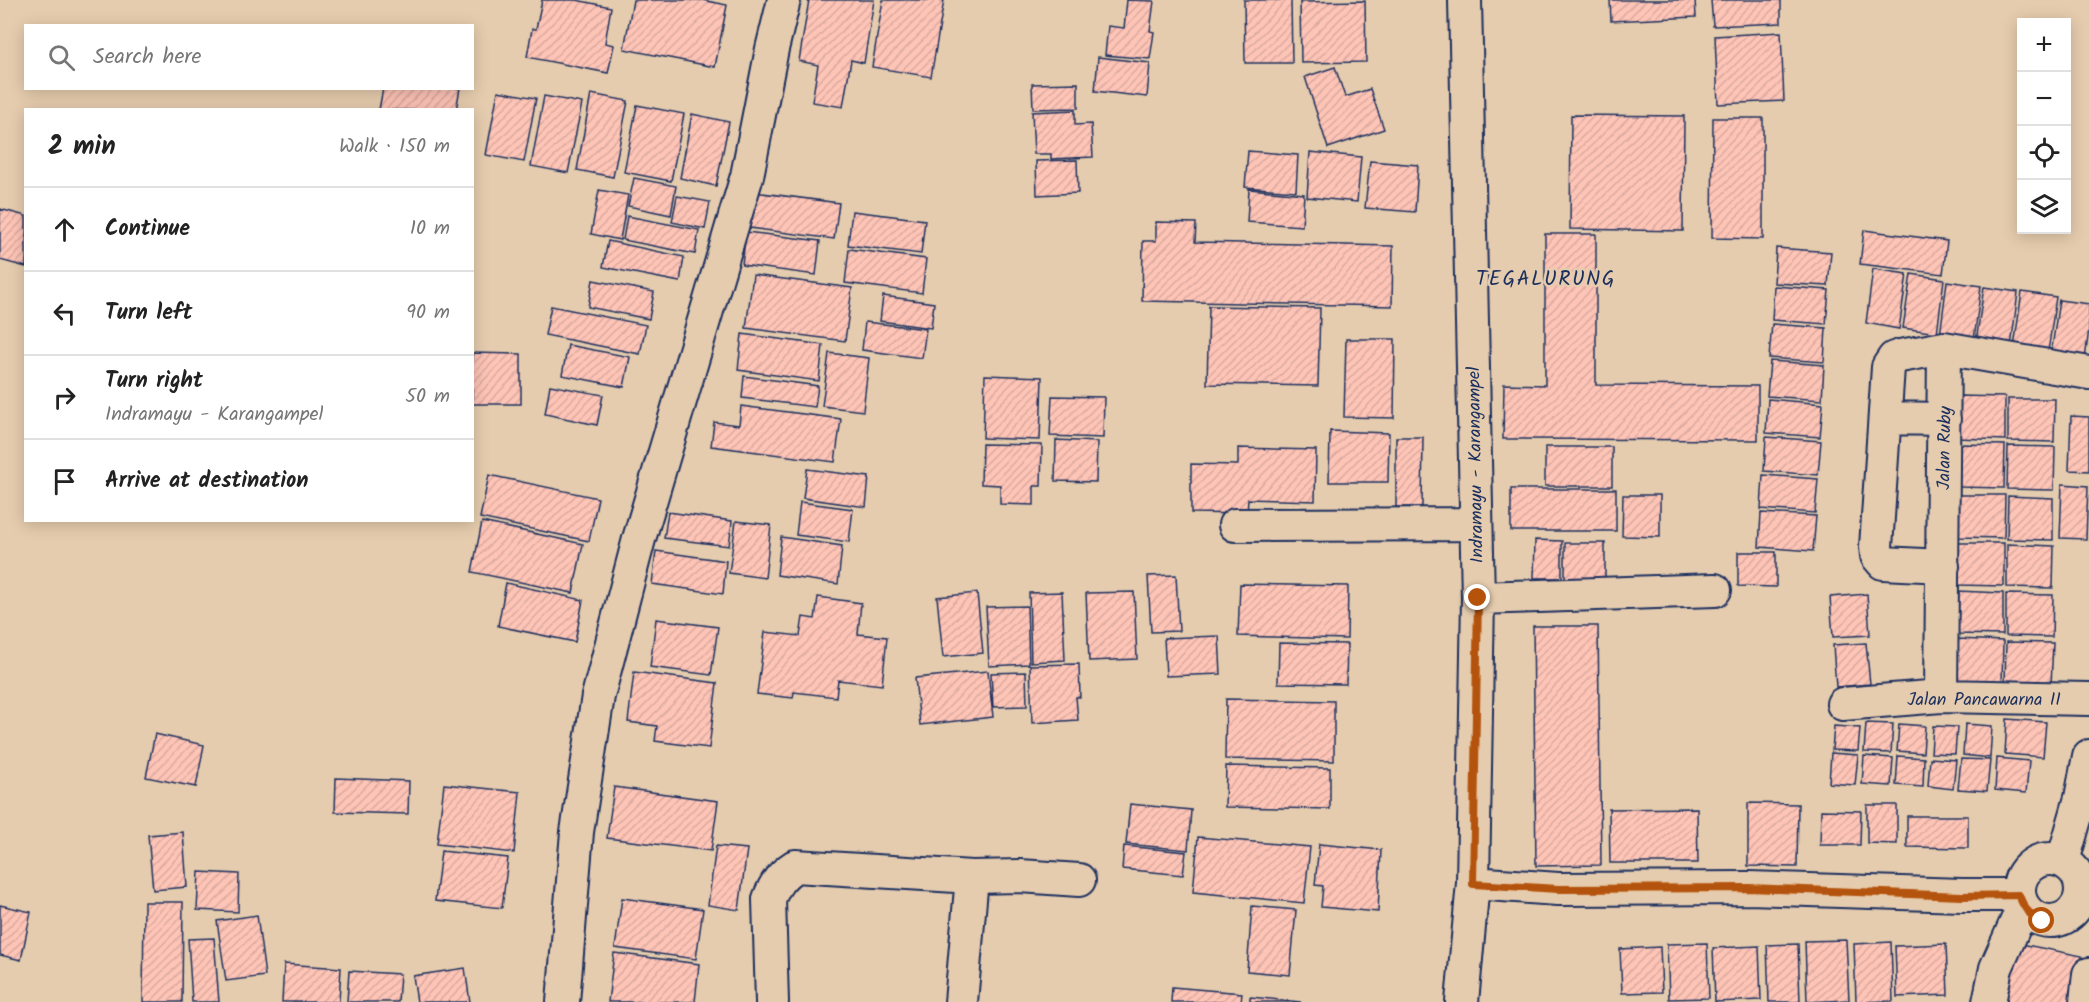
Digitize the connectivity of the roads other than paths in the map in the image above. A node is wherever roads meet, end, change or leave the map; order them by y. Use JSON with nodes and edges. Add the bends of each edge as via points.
{"nodes":[{"id":1,"x":784,"y":0,"type":"edge"},
{"id":2,"x":1463,"y":0,"type":"edge"},
{"id":3,"x":1944,"y":348,"type":"junction"},
{"id":4,"x":2089,"y":374,"type":"edge"},
{"id":5,"x":1885,"y":418,"type":"junction"},
{"id":6,"x":1944,"y":419,"type":"junction"},
{"id":7,"x":1476,"y":524,"type":"junction"},
{"id":8,"x":1234,"y":525,"type":"dead end"},
{"id":9,"x":1942,"y":566,"type":"junction"},
{"id":10,"x":1715,"y":590,"type":"dead end"},
{"id":11,"x":1478,"y":598,"type":"junction"},
{"id":12,"x":1941,"y":696,"type":"junction"},
{"id":13,"x":2089,"y":699,"type":"edge"},
{"id":14,"x":1843,"y":704,"type":"dead end"},
{"id":15,"x":2089,"y":756,"type":"edge"},
{"id":16,"x":2063,"y":861,"type":"junction"},
{"id":17,"x":972,"y":877,"type":"junction"},
{"id":18,"x":1079,"y":880,"type":"dead end"},
{"id":19,"x":1473,"y":884,"type":"junction"},
{"id":20,"x":2085,"y":900,"type":"edge"},
{"id":21,"x":2021,"y":901,"type":"junction"},
{"id":22,"x":2089,"y":974,"type":"edge"},
{"id":23,"x":563,"y":1002,"type":"edge"},
{"id":24,"x":772,"y":1002,"type":"edge"},
{"id":25,"x":961,"y":1002,"type":"edge"},
{"id":26,"x":1462,"y":1002,"type":"edge"},
{"id":27,"x":1989,"y":1002,"type":"edge"},
{"id":28,"x":2086,"y":1002,"type":"edge"}],
"edges":[{"from":1,"to":23,"type":"street","via":[[747,176],[639,539],[598,696],[578,832]]},
{"from":2,"to":7,"type":"street","name":"Indramayu - Karangampel"},
{"from":3,"to":4,"type":"street"},
{"from":3,"to":5,"type":"street","via":[[1900,356],[1891,362]]},
{"from":3,"to":6,"type":"street","name":"Jalan Ruby"},
{"from":5,"to":6,"type":"street"},
{"from":5,"to":9,"type":"street","via":[[1877,556],[1888,564]]},
{"from":6,"to":9,"type":"street","name":"Jalan Ruby"},
{"from":7,"to":8,"type":"street"},
{"from":7,"to":11,"type":"street","name":"Indramayu - Karangampel"},
{"from":9,"to":12,"type":"street","name":"Jalan Ruby"},
{"from":10,"to":11,"type":"street"},
{"from":11,"to":19,"type":"street","name":"Indramayu - Karangampel"},
{"from":12,"to":13,"type":"street","name":"Jalan Pancawarna II"},
{"from":12,"to":14,"type":"street","name":"Jalan Pancawarna II"},
{"from":15,"to":16,"type":"street"},
{"from":16,"to":20,"type":"street","via":[[2078,876]]},
{"from":16,"to":21,"type":"street","via":[[2043,860],[2026,869],[2020,881]]},
{"from":17,"to":18,"type":"street"},
{"from":17,"to":24,"type":"street","via":[[795,866],[782,874],[770,899]]},
{"from":17,"to":25,"type":"street"},
{"from":19,"to":21,"type":"street","via":[[1558,889],[1749,888]]},
{"from":19,"to":26,"type":"street","name":"Indramayu - Karangampel"},
{"from":20,"to":21,"type":"street","via":[[2067,918],[2055,922],[2031,916]]},
{"from":21,"to":27,"type":"street","via":[[1996,968]]},
{"from":22,"to":28,"type":"street"}]}
